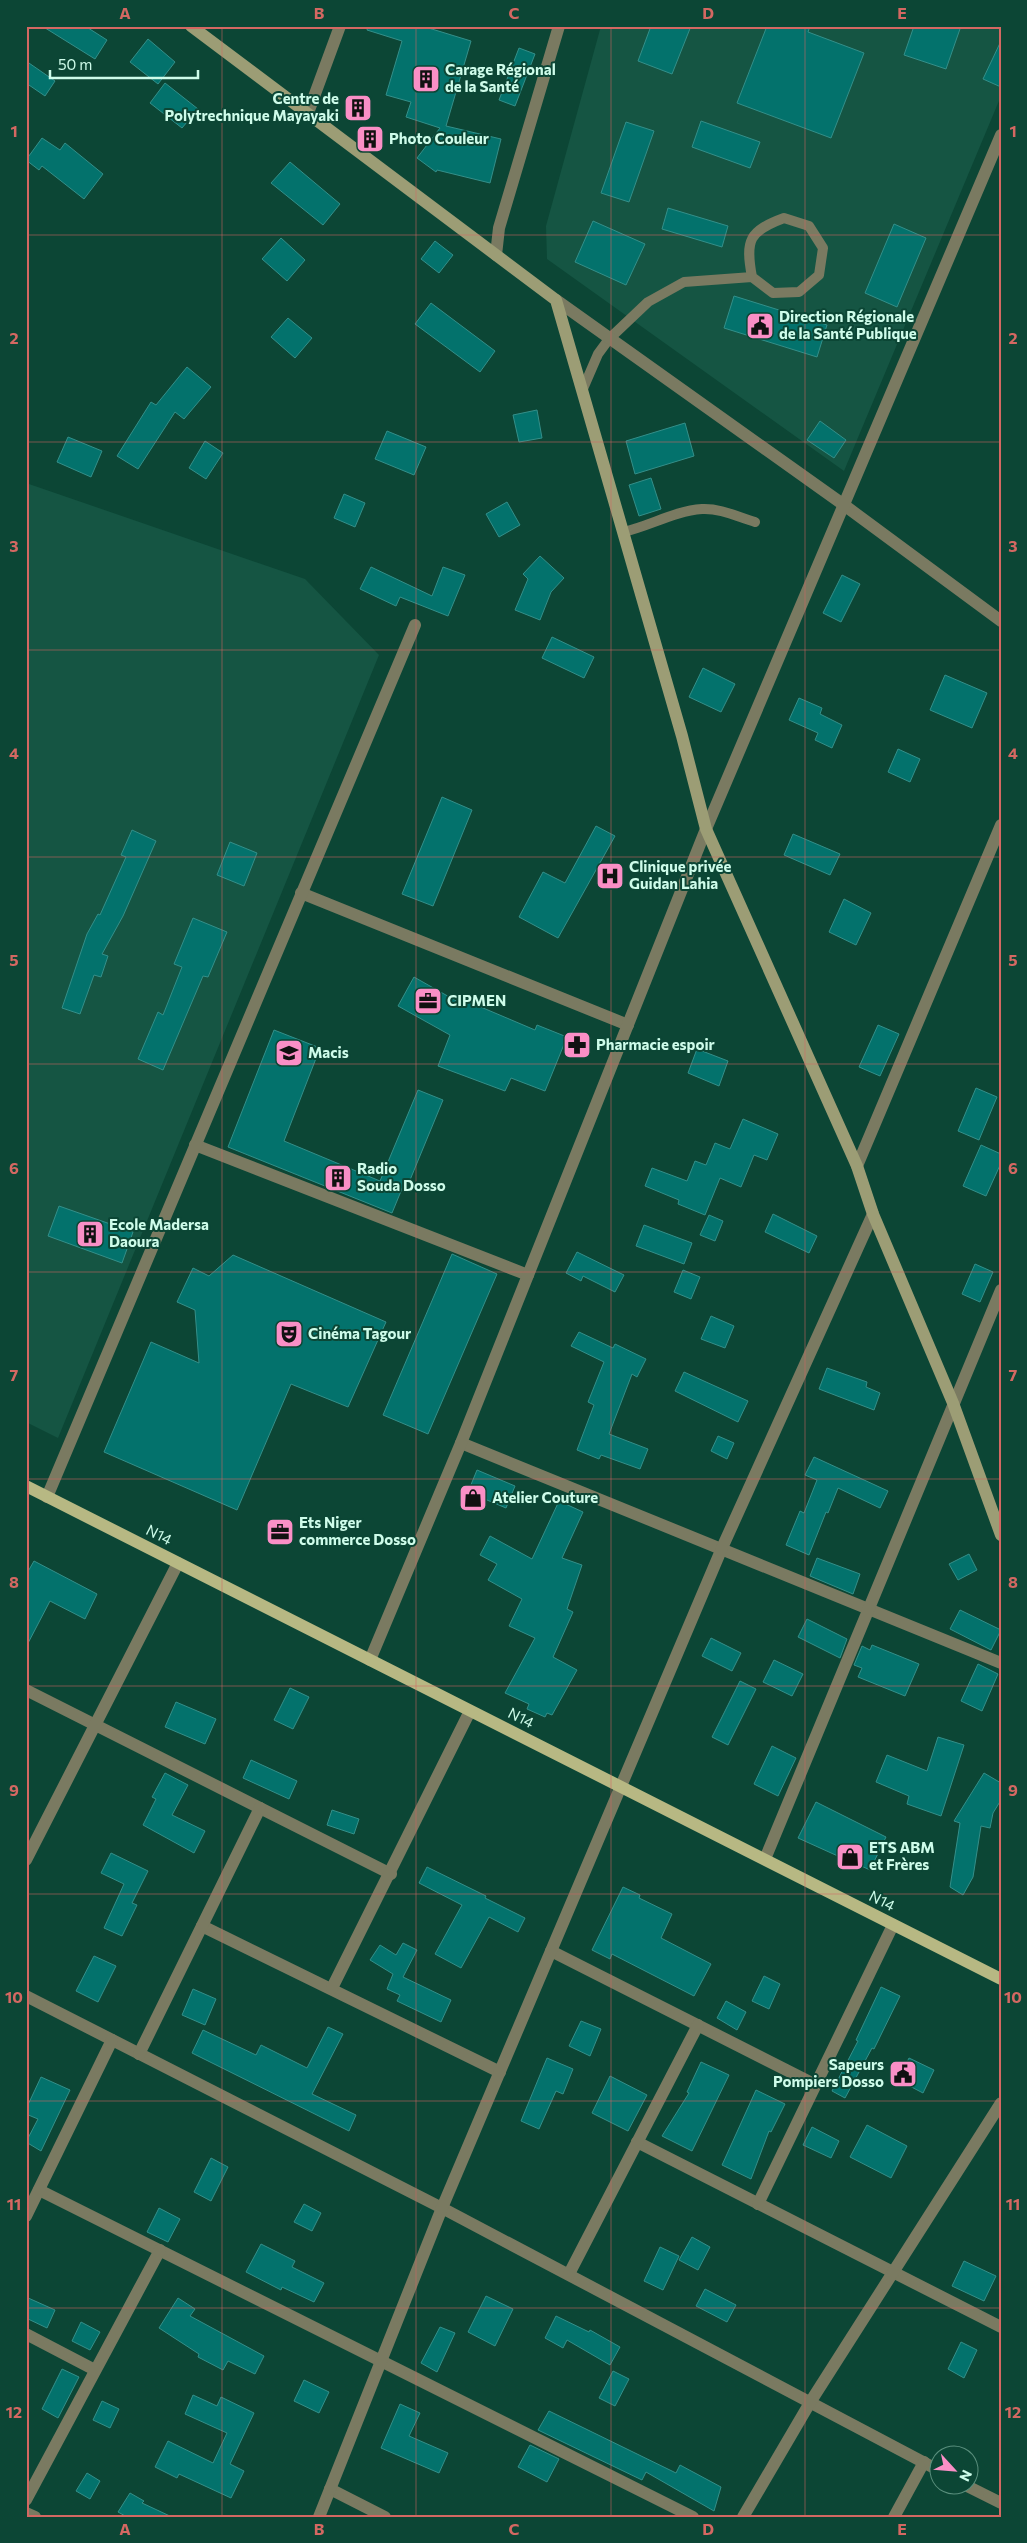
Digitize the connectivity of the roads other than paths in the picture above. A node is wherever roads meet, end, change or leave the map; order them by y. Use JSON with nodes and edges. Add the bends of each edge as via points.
{"nodes":[{"id":1,"x":191,"y":26,"type":"edge"},
{"id":2,"x":340,"y":26,"type":"edge"},
{"id":3,"x":559,"y":26,"type":"edge"},
{"id":4,"x":308,"y":113,"type":"junction"},
{"id":5,"x":1001,"y":135,"type":"edge"},
{"id":6,"x":496,"y":255,"type":"junction"},
{"id":7,"x":752,"y":277,"type":"junction"},
{"id":8,"x":556,"y":300,"type":"junction"},
{"id":9,"x":610,"y":339,"type":"junction"},
{"id":10,"x":582,"y":391,"type":"junction"},
{"id":11,"x":844,"y":505,"type":"junction"},
{"id":12,"x":755,"y":522,"type":"dead end"},
{"id":13,"x":623,"y":532,"type":"junction"},
{"id":14,"x":1001,"y":621,"type":"edge"},
{"id":15,"x":415,"y":625,"type":"dead end"},
{"id":16,"x":1001,"y":825,"type":"edge"},
{"id":17,"x":706,"y":829,"type":"junction"},
{"id":18,"x":301,"y":893,"type":"junction"},
{"id":19,"x":628,"y":1025,"type":"junction"},
{"id":20,"x":195,"y":1145,"type":"junction"},
{"id":21,"x":857,"y":1166,"type":"junction"},
{"id":22,"x":873,"y":1214,"type":"junction"},
{"id":23,"x":528,"y":1274,"type":"junction"},
{"id":24,"x":1001,"y":1290,"type":"edge"},
{"id":25,"x":953,"y":1403,"type":"junction"},
{"id":26,"x":461,"y":1443,"type":"junction"},
{"id":27,"x":26,"y":1486,"type":"edge"},
{"id":28,"x":46,"y":1496,"type":"junction"},
{"id":29,"x":1001,"y":1536,"type":"edge"},
{"id":30,"x":722,"y":1548,"type":"junction"},
{"id":31,"x":178,"y":1563,"type":"junction"},
{"id":32,"x":868,"y":1608,"type":"junction"},
{"id":33,"x":370,"y":1660,"type":"junction"},
{"id":34,"x":1001,"y":1664,"type":"edge"},
{"id":35,"x":26,"y":1690,"type":"edge"},
{"id":36,"x":470,"y":1711,"type":"junction"},
{"id":37,"x":95,"y":1724,"type":"junction"},
{"id":38,"x":622,"y":1787,"type":"junction"},
{"id":39,"x":260,"y":1808,"type":"junction"},
{"id":40,"x":26,"y":1860,"type":"edge"},
{"id":41,"x":765,"y":1860,"type":"junction"},
{"id":42,"x":391,"y":1874,"type":"junction"},
{"id":43,"x":893,"y":1924,"type":"junction"},
{"id":44,"x":202,"y":1926,"type":"junction"},
{"id":45,"x":551,"y":1951,"type":"junction"},
{"id":46,"x":1001,"y":1979,"type":"edge"},
{"id":47,"x":332,"y":1988,"type":"junction"},
{"id":48,"x":26,"y":1996,"type":"edge"},
{"id":49,"x":698,"y":2025,"type":"junction"},
{"id":50,"x":112,"y":2040,"type":"junction"},
{"id":51,"x":140,"y":2054,"type":"junction"},
{"id":52,"x":500,"y":2072,"type":"junction"},
{"id":53,"x":816,"y":2085,"type":"junction"},
{"id":54,"x":1001,"y":2103,"type":"edge"},
{"id":55,"x":637,"y":2142,"type":"junction"},
{"id":56,"x":39,"y":2190,"type":"junction"},
{"id":57,"x":758,"y":2204,"type":"junction"},
{"id":58,"x":442,"y":2208,"type":"junction"},
{"id":59,"x":26,"y":2216,"type":"edge"},
{"id":60,"x":160,"y":2250,"type":"junction"},
{"id":61,"x":892,"y":2272,"type":"junction"},
{"id":62,"x":569,"y":2274,"type":"junction"},
{"id":63,"x":1001,"y":2327,"type":"edge"},
{"id":64,"x":26,"y":2334,"type":"edge"},
{"id":65,"x":382,"y":2359,"type":"junction"},
{"id":66,"x":95,"y":2370,"type":"junction"},
{"id":67,"x":811,"y":2401,"type":"junction"},
{"id":68,"x":924,"y":2462,"type":"junction"},
{"id":69,"x":930,"y":2465,"type":"edge"},
{"id":70,"x":330,"y":2489,"type":"junction"},
{"id":71,"x":980,"y":2492,"type":"edge"},
{"id":72,"x":26,"y":2500,"type":"edge"},
{"id":73,"x":1001,"y":2503,"type":"edge"},
{"id":74,"x":26,"y":2513,"type":"edge"},
{"id":75,"x":34,"y":2517,"type":"edge"},
{"id":76,"x":319,"y":2517,"type":"edge"},
{"id":77,"x":385,"y":2517,"type":"edge"},
{"id":78,"x":693,"y":2517,"type":"edge"},
{"id":79,"x":743,"y":2517,"type":"edge"},
{"id":80,"x":894,"y":2517,"type":"edge"}],
"edges":[{"from":1,"to":4,"type":"street"},
{"from":2,"to":4,"type":"street"},
{"from":3,"to":6,"type":"street","via":[[499,228]]},
{"from":4,"to":6,"type":"street"},
{"from":5,"to":11,"type":"street"},
{"from":6,"to":8,"type":"street"},
{"from":7,"to":7,"type":"lane","via":[[773,293],[799,292],[819,275],[823,248],[809,226],[784,218],[759,227],[747,251]]},
{"from":7,"to":9,"type":"lane","via":[[684,282],[648,302]]},
{"from":8,"to":9,"type":"street"},
{"from":8,"to":10,"type":"street"},
{"from":9,"to":10,"type":"lane","via":[[598,354]]},
{"from":9,"to":11,"type":"street"},
{"from":10,"to":13,"type":"street"},
{"from":11,"to":14,"type":"street"},
{"from":11,"to":17,"type":"street"},
{"from":12,"to":13,"type":"lane","via":[[722,511],[702,509]]},
{"from":13,"to":17,"type":"street"},
{"from":15,"to":18,"type":"street"},
{"from":16,"to":21,"type":"street"},
{"from":17,"to":19,"type":"street"},
{"from":17,"to":21,"type":"street"},
{"from":18,"to":19,"type":"street"},
{"from":18,"to":20,"type":"street"},
{"from":19,"to":23,"type":"street"},
{"from":20,"to":23,"type":"street"},
{"from":20,"to":28,"type":"street"},
{"from":21,"to":22,"type":"street"},
{"from":22,"to":25,"type":"street"},
{"from":22,"to":30,"type":"street"},
{"from":23,"to":26,"type":"street"},
{"from":24,"to":25,"type":"street"},
{"from":25,"to":29,"type":"street"},
{"from":25,"to":32,"type":"street"},
{"from":26,"to":30,"type":"street"},
{"from":26,"to":33,"type":"street"},
{"from":27,"to":28,"type":"main road","name":"N14"},
{"from":28,"to":31,"type":"main road","name":"N14"},
{"from":30,"to":32,"type":"street"},
{"from":30,"to":38,"type":"street"},
{"from":31,"to":33,"type":"main road","name":"N14"},
{"from":31,"to":37,"type":"street"},
{"from":32,"to":34,"type":"street"},
{"from":32,"to":41,"type":"street"},
{"from":33,"to":36,"type":"main road","name":"N14"},
{"from":35,"to":37,"type":"street"},
{"from":36,"to":38,"type":"main road","name":"N14"},
{"from":36,"to":42,"type":"street"},
{"from":37,"to":39,"type":"street"},
{"from":37,"to":40,"type":"street"},
{"from":38,"to":41,"type":"main road","name":"N14"},
{"from":38,"to":45,"type":"street"},
{"from":39,"to":42,"type":"street"},
{"from":39,"to":44,"type":"street"},
{"from":41,"to":43,"type":"main road","name":"N14"},
{"from":42,"to":47,"type":"street"},
{"from":43,"to":46,"type":"main road","name":"N14"},
{"from":43,"to":53,"type":"street"},
{"from":44,"to":47,"type":"street"},
{"from":44,"to":51,"type":"street"},
{"from":45,"to":49,"type":"street"},
{"from":45,"to":52,"type":"street"},
{"from":47,"to":52,"type":"street"},
{"from":48,"to":50,"type":"street"},
{"from":49,"to":53,"type":"street"},
{"from":49,"to":55,"type":"street"},
{"from":50,"to":51,"type":"street"},
{"from":50,"to":56,"type":"street"},
{"from":51,"to":58,"type":"street"},
{"from":52,"to":58,"type":"street"},
{"from":53,"to":57,"type":"street"},
{"from":54,"to":61,"type":"street"},
{"from":55,"to":57,"type":"street"},
{"from":55,"to":62,"type":"street"},
{"from":56,"to":59,"type":"street"},
{"from":56,"to":60,"type":"street"},
{"from":57,"to":61,"type":"street"},
{"from":58,"to":62,"type":"street"},
{"from":58,"to":65,"type":"street"},
{"from":60,"to":65,"type":"street"},
{"from":60,"to":66,"type":"street"},
{"from":61,"to":63,"type":"street"},
{"from":61,"to":67,"type":"street"},
{"from":62,"to":67,"type":"street"},
{"from":64,"to":66,"type":"street"},
{"from":65,"to":70,"type":"street"},
{"from":65,"to":78,"type":"street"},
{"from":66,"to":72,"type":"street"},
{"from":67,"to":68,"type":"street"},
{"from":67,"to":79,"type":"street"},
{"from":68,"to":69,"type":"street"},
{"from":68,"to":80,"type":"street"},
{"from":70,"to":76,"type":"street"},
{"from":70,"to":77,"type":"street"},
{"from":71,"to":73,"type":"street"},
{"from":74,"to":75,"type":"street"}]}
